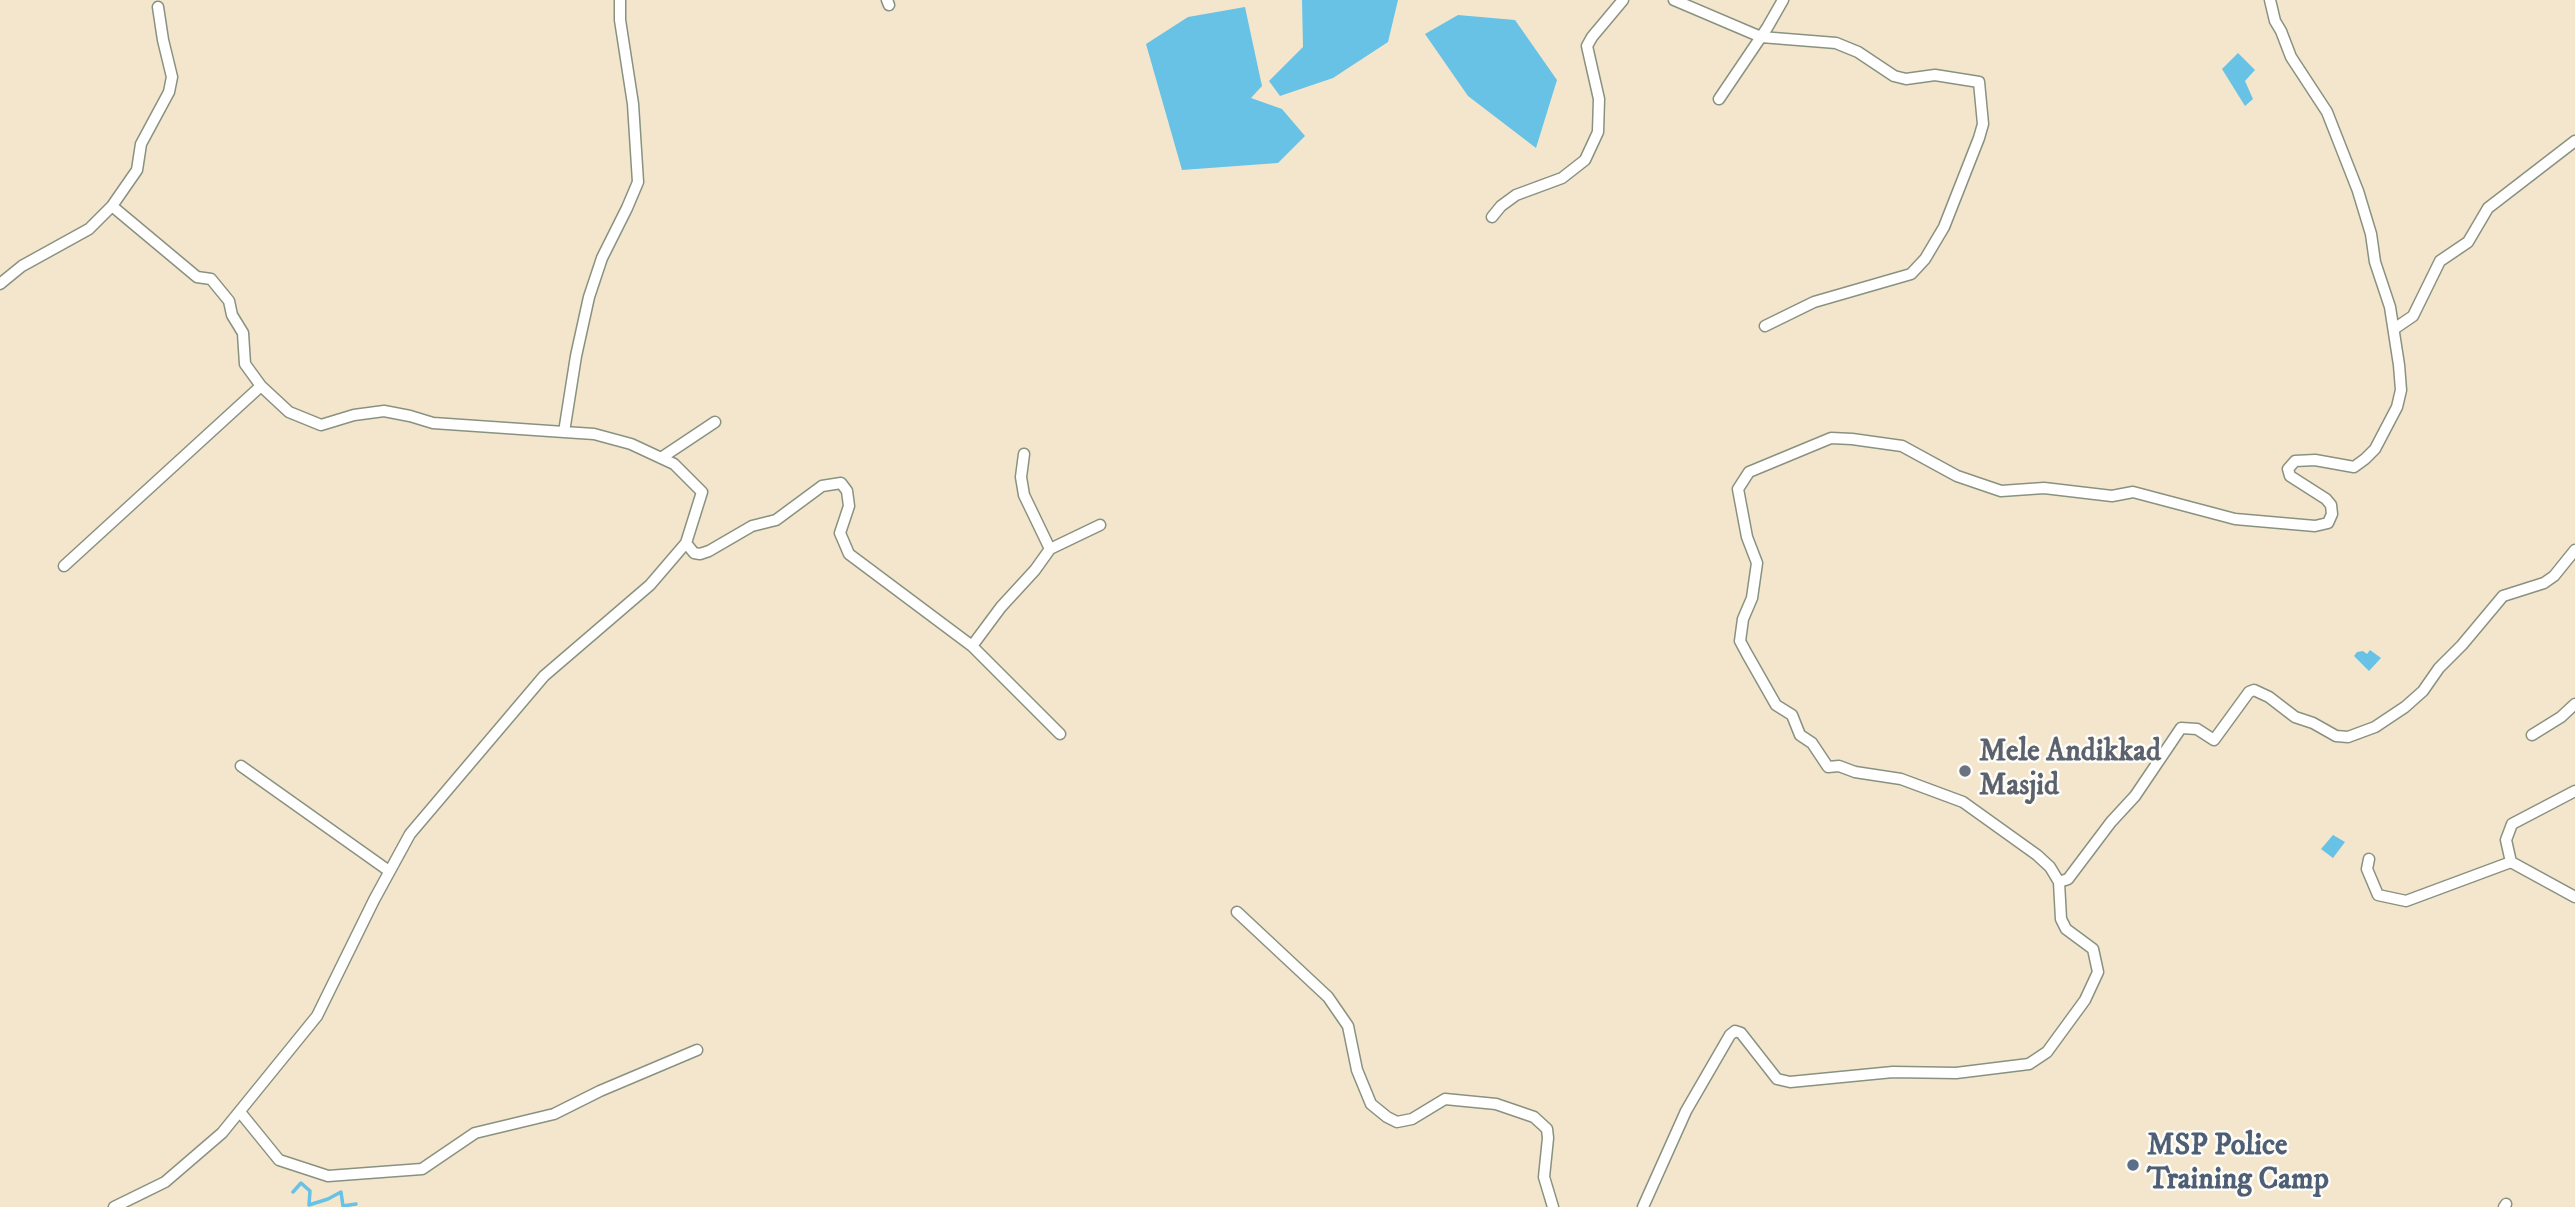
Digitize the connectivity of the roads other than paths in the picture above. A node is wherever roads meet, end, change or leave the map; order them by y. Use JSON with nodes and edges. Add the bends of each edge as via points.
{"nodes":[{"id":1,"x":620,"y":0,"type":"edge"},
{"id":2,"x":1623,"y":0,"type":"edge"},
{"id":3,"x":1674,"y":0,"type":"edge"},
{"id":4,"x":1783,"y":0,"type":"edge"},
{"id":5,"x":2270,"y":0,"type":"edge"},
{"id":6,"x":158,"y":7,"type":"dead end"},
{"id":7,"x":1761,"y":37,"type":"junction"},
{"id":8,"x":1719,"y":99,"type":"dead end"},
{"id":9,"x":2575,"y":141,"type":"edge"},
{"id":10,"x":112,"y":206,"type":"junction"},
{"id":11,"x":1492,"y":217,"type":"dead end"},
{"id":12,"x":0,"y":284,"type":"edge"},
{"id":13,"x":1765,"y":326,"type":"dead end"},
{"id":14,"x":2394,"y":329,"type":"junction"},
{"id":15,"x":261,"y":386,"type":"junction"},
{"id":16,"x":715,"y":422,"type":"dead end"},
{"id":17,"x":564,"y":432,"type":"junction"},
{"id":18,"x":1024,"y":454,"type":"dead end"},
{"id":19,"x":661,"y":458,"type":"junction"},
{"id":20,"x":1100,"y":525,"type":"dead end"},
{"id":21,"x":686,"y":543,"type":"junction"},
{"id":22,"x":1050,"y":549,"type":"junction"},
{"id":23,"x":2575,"y":550,"type":"edge"},
{"id":24,"x":64,"y":566,"type":"dead end"},
{"id":25,"x":972,"y":646,"type":"junction"},
{"id":26,"x":2575,"y":704,"type":"edge"},
{"id":27,"x":1060,"y":734,"type":"dead end"},
{"id":28,"x":2532,"y":735,"type":"dead end"},
{"id":29,"x":241,"y":766,"type":"dead end"},
{"id":30,"x":2575,"y":791,"type":"edge"},
{"id":31,"x":2369,"y":859,"type":"dead end"},
{"id":32,"x":2511,"y":862,"type":"junction"},
{"id":33,"x":389,"y":871,"type":"junction"},
{"id":34,"x":2059,"y":882,"type":"junction"},
{"id":35,"x":2575,"y":897,"type":"edge"},
{"id":36,"x":1237,"y":912,"type":"dead end"},
{"id":37,"x":697,"y":1050,"type":"dead end"},
{"id":38,"x":240,"y":1112,"type":"junction"},
{"id":39,"x":114,"y":1207,"type":"edge"},
{"id":40,"x":1553,"y":1207,"type":"edge"},
{"id":41,"x":1643,"y":1207,"type":"edge"}],
"edges":[{"from":1,"to":17,"type":"street","via":[[638,182],[589,297]]},
{"from":2,"to":11,"type":"street","via":[[1587,46],[1599,99],[1598,132],[1585,160],[1562,178],[1516,195]]},
{"from":3,"to":7,"type":"street"},
{"from":4,"to":7,"type":"street"},
{"from":5,"to":14,"type":"street","via":[[2291,57],[2327,112],[2358,191]]},
{"from":6,"to":10,"type":"street","via":[[172,77],[169,92],[141,144],[137,170]]},
{"from":7,"to":8,"type":"street"},
{"from":7,"to":13,"type":"street","via":[[1836,43],[1906,79],[1935,75],[1979,82],[1983,124],[1944,227],[1911,274],[1814,302]]},
{"from":9,"to":14,"type":"street","via":[[2488,208],[2468,242],[2440,261],[2413,316]]},
{"from":10,"to":12,"type":"street","via":[[89,229],[22,265]]},
{"from":10,"to":15,"type":"street","via":[[197,277],[211,279],[229,301],[243,333],[245,364]]},
{"from":14,"to":34,"type":"street","via":[[2401,390],[2398,407],[2375,449],[2354,467],[2315,460],[2295,461],[2288,469],[2290,477],[2331,505],[2332,514],[2322,526],[2235,519],[2133,492],[2112,496],[2044,488],[2001,491],[1957,476],[1902,446],[1852,439],[1831,438],[1749,472],[1738,489],[1757,562],[1740,641],[1776,705],[1792,715],[1800,735],[1812,743],[1828,767],[1901,779],[1963,802],[2037,855]]},
{"from":15,"to":17,"type":"street","via":[[289,412],[321,425],[384,411],[433,423]]},
{"from":15,"to":24,"type":"street"},
{"from":16,"to":19,"type":"street"},
{"from":17,"to":19,"type":"street","via":[[594,434]]},
{"from":18,"to":22,"type":"street","via":[[1024,495]]},
{"from":19,"to":21,"type":"street","via":[[674,464],[702,492]]},
{"from":20,"to":22,"type":"street"},
{"from":21,"to":25,"type":"street","via":[[694,553],[709,551],[752,526],[776,520],[822,486],[841,483],[848,491],[841,533],[849,554]]},
{"from":21,"to":33,"type":"street","via":[[650,585],[544,676],[410,834]]},
{"from":22,"to":25,"type":"street"},
{"from":23,"to":34,"type":"street","via":[[2544,583],[2503,596],[2423,691],[2375,727],[2348,737],[2336,736],[2254,690],[2214,740],[2197,729],[2181,728],[2135,796],[2068,879]]},
{"from":25,"to":27,"type":"street"},
{"from":26,"to":28,"type":"street"},
{"from":29,"to":33,"type":"street"},
{"from":30,"to":32,"type":"street","via":[[2512,824],[2505,840]]},
{"from":31,"to":32,"type":"street","via":[[2367,869],[2378,895],[2406,901]]},
{"from":32,"to":35,"type":"street"},
{"from":33,"to":38,"type":"street","via":[[317,1016]]},
{"from":34,"to":41,"type":"street","via":[[2061,919],[2066,929],[2093,949],[2098,972],[2085,1000],[2047,1052],[2029,1064],[1956,1073],[1893,1072],[1790,1082],[1777,1079],[1741,1032],[1735,1031],[1686,1111]]},
{"from":36,"to":40,"type":"street","via":[[1328,997],[1348,1026],[1357,1070],[1371,1104],[1387,1117],[1397,1122],[1412,1119],[1446,1099],[1496,1104],[1541,1123],[1547,1129],[1544,1177]]},
{"from":37,"to":38,"type":"street","via":[[554,1114],[475,1133],[422,1169],[328,1177],[279,1160]]},
{"from":38,"to":39,"type":"street","via":[[165,1182]]}]}
